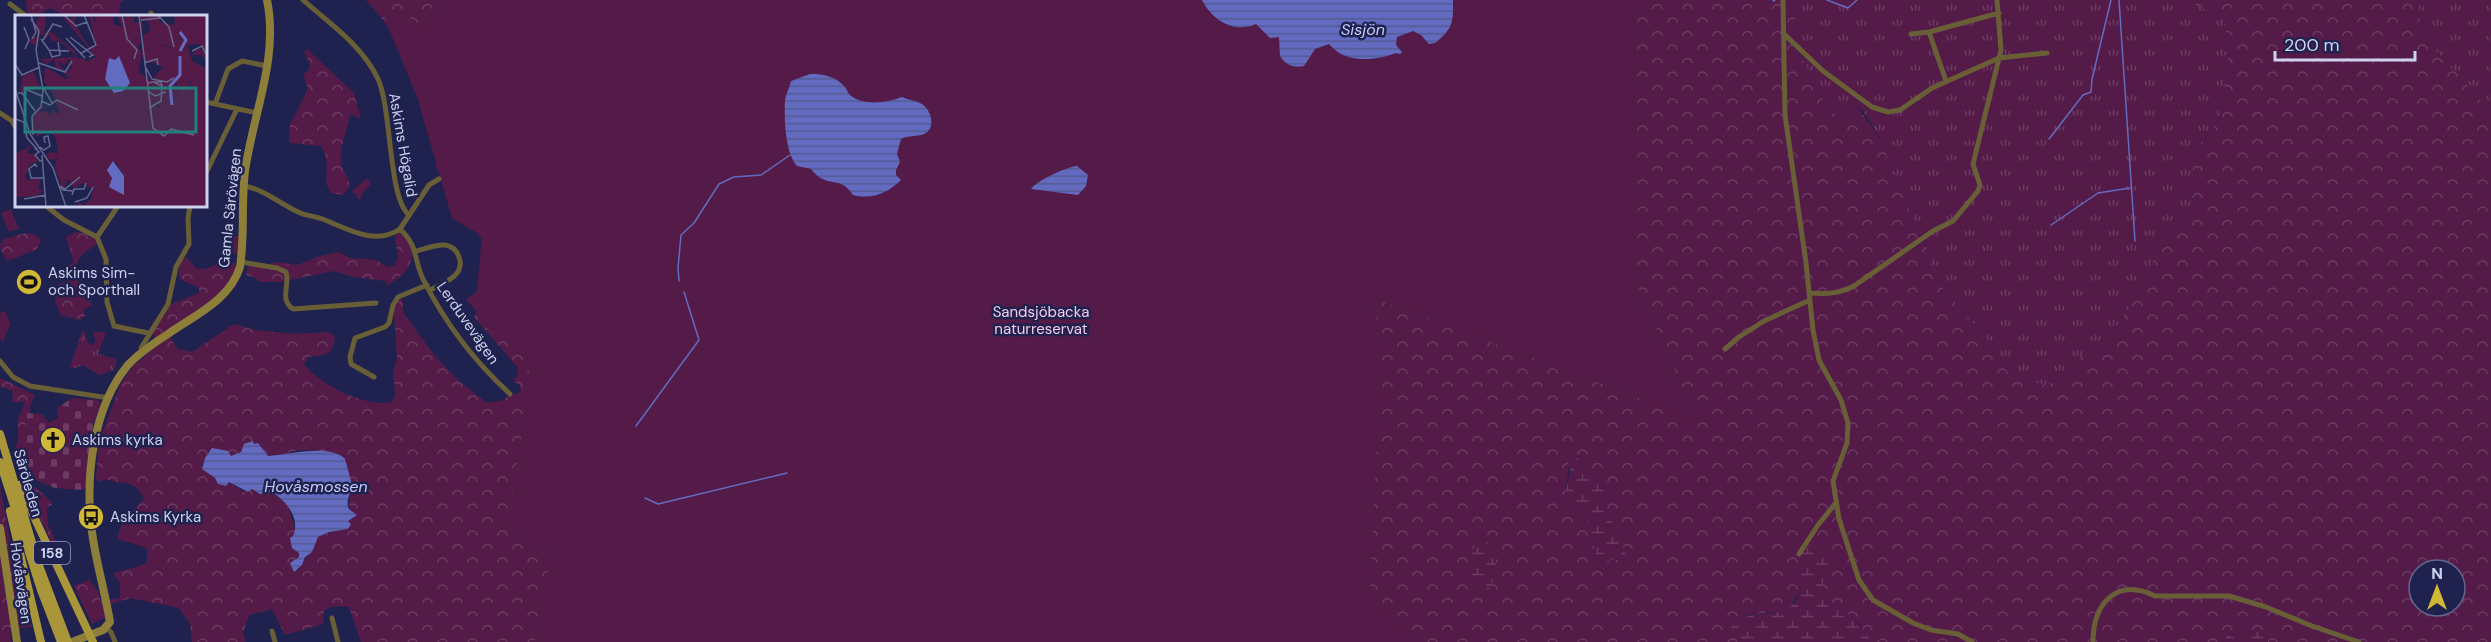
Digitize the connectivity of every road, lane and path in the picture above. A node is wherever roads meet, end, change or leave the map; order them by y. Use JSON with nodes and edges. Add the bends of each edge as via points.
{"nodes":[{"id":1,"x":267,"y":0,"type":"edge"},
{"id":2,"x":303,"y":0,"type":"edge"},
{"id":3,"x":1783,"y":0,"type":"edge"},
{"id":4,"x":1997,"y":0,"type":"edge"},
{"id":5,"x":10,"y":4,"type":"dead end"},
{"id":6,"x":1999,"y":13,"type":"junction"},
{"id":7,"x":25,"y":15,"type":"edge"},
{"id":8,"x":1929,"y":32,"type":"junction"},
{"id":9,"x":1783,"y":33,"type":"junction"},
{"id":10,"x":1911,"y":34,"type":"dead end"},
{"id":11,"x":2047,"y":53,"type":"dead end"},
{"id":12,"x":1999,"y":58,"type":"junction"},
{"id":13,"x":267,"y":66,"type":"junction"},
{"id":14,"x":1946,"y":81,"type":"junction"},
{"id":15,"x":207,"y":102,"type":"edge"},
{"id":16,"x":215,"y":104,"type":"junction"},
{"id":17,"x":237,"y":109,"type":"junction"},
{"id":18,"x":0,"y":113,"type":"edge"},
{"id":19,"x":257,"y":113,"type":"junction"},
{"id":20,"x":14,"y":120,"type":"edge"},
{"id":21,"x":207,"y":171,"type":"edge"},
{"id":22,"x":439,"y":179,"type":"dead end"},
{"id":23,"x":244,"y":186,"type":"junction"},
{"id":24,"x":47,"y":207,"type":"edge"},
{"id":25,"x":117,"y":207,"type":"edge"},
{"id":26,"x":190,"y":207,"type":"edge"},
{"id":27,"x":409,"y":215,"type":"junction"},
{"id":28,"x":400,"y":230,"type":"junction"},
{"id":29,"x":97,"y":237,"type":"junction"},
{"id":30,"x":416,"y":251,"type":"junction"},
{"id":31,"x":241,"y":262,"type":"junction"},
{"id":32,"x":428,"y":287,"type":"junction"},
{"id":33,"x":1809,"y":293,"type":"junction"},
{"id":34,"x":1810,"y":300,"type":"junction"},
{"id":35,"x":376,"y":303,"type":"dead end"},
{"id":36,"x":148,"y":333,"type":"junction"},
{"id":37,"x":1725,"y":350,"type":"dead end"},
{"id":38,"x":142,"y":352,"type":"junction"},
{"id":39,"x":0,"y":361,"type":"edge"},
{"id":40,"x":374,"y":377,"type":"dead end"},
{"id":41,"x":510,"y":394,"type":"dead end"},
{"id":42,"x":109,"y":398,"type":"junction"},
{"id":43,"x":0,"y":434,"type":"edge"},
{"id":44,"x":0,"y":462,"type":"edge"},
{"id":45,"x":11,"y":472,"type":"junction"},
{"id":46,"x":9,"y":493,"type":"junction"},
{"id":47,"x":1835,"y":504,"type":"junction"},
{"id":48,"x":0,"y":528,"type":"edge"},
{"id":49,"x":1799,"y":554,"type":"dead end"},
{"id":50,"x":332,"y":618,"type":"dead end"},
{"id":51,"x":106,"y":628,"type":"junction"},
{"id":52,"x":272,"y":631,"type":"dead end"},
{"id":53,"x":92,"y":638,"type":"edge"},
{"id":54,"x":73,"y":641,"type":"edge"},
{"id":55,"x":17,"y":642,"type":"edge"},
{"id":56,"x":41,"y":642,"type":"edge"},
{"id":57,"x":61,"y":642,"type":"edge"},
{"id":58,"x":114,"y":642,"type":"edge"},
{"id":59,"x":275,"y":642,"type":"edge"},
{"id":60,"x":339,"y":642,"type":"edge"},
{"id":61,"x":1972,"y":642,"type":"edge"},
{"id":62,"x":2092,"y":642,"type":"edge"},
{"id":63,"x":2359,"y":642,"type":"edge"}],
"edges":[{"from":1,"to":13,"type":"street","name":"Gamla Särövägen","via":[[272,30]]},
{"from":2,"to":27,"type":"street","name":"Askims Högalid","via":[[360,50],[377,77],[386,103],[398,195]]},
{"from":3,"to":9,"type":"street"},
{"from":4,"to":6,"type":"street"},
{"from":5,"to":7,"type":"street"},
{"from":6,"to":8,"type":"street"},
{"from":6,"to":12,"type":"street"},
{"from":8,"to":10,"type":"street"},
{"from":8,"to":14,"type":"street"},
{"from":9,"to":14,"type":"street","via":[[1822,71],[1881,111],[1900,110]]},
{"from":9,"to":33,"type":"street","via":[[1786,125]]},
{"from":11,"to":12,"type":"street"},
{"from":12,"to":14,"type":"street"},
{"from":12,"to":33,"type":"street","via":[[1973,164],[1980,185],[1968,205],[1953,221],[1854,286],[1830,294]]},
{"from":13,"to":16,"type":"street","via":[[242,61],[228,69]]},
{"from":13,"to":19,"type":"street","name":"Gamla Särövägen"},
{"from":15,"to":16,"type":"street"},
{"from":16,"to":17,"type":"street"},
{"from":17,"to":19,"type":"street"},
{"from":17,"to":21,"type":"street"},
{"from":18,"to":20,"type":"street"},
{"from":19,"to":23,"type":"street","name":"Gamla Särövägen"},
{"from":22,"to":27,"type":"street","via":[[429,185]]},
{"from":23,"to":28,"type":"street","via":[[269,195],[300,214],[358,234],[382,236]]},
{"from":23,"to":31,"type":"street","name":"Gamla Särövägen"},
{"from":24,"to":29,"type":"street"},
{"from":25,"to":29,"type":"street"},
{"from":26,"to":36,"type":"street","via":[[189,244],[176,267],[168,304]]},
{"from":27,"to":28,"type":"street"},
{"from":28,"to":30,"type":"street","name":"Lerduvevägen"},
{"from":29,"to":36,"type":"street","via":[[106,259],[106,295],[112,324]]},
{"from":30,"to":32,"type":"street","name":"Lerduvevägen","via":[[417,264]]},
{"from":30,"to":32,"type":"street","via":[[447,246],[459,257],[457,274]]},
{"from":31,"to":35,"type":"street","via":[[284,271],[288,277],[286,301],[293,309]]},
{"from":31,"to":38,"type":"street","name":"Gamla Särövägen","via":[[234,282],[221,297]]},
{"from":32,"to":40,"type":"street","via":[[398,297],[385,327],[355,339],[351,364]]},
{"from":32,"to":41,"type":"street","name":"Lerduvevägen","via":[[477,358]]},
{"from":33,"to":34,"type":"street"},
{"from":34,"to":37,"type":"street","via":[[1764,321]]},
{"from":34,"to":47,"type":"street","via":[[1819,360],[1841,400],[1848,423],[1847,443],[1833,481]]},
{"from":36,"to":38,"type":"street"},
{"from":38,"to":42,"type":"street","name":"Gamla Särövägen","via":[[122,374]]},
{"from":39,"to":42,"type":"street","via":[[13,377],[30,387]]},
{"from":42,"to":51,"type":"street","name":"Gamla Särövägen","via":[[95,441],[90,496],[92,531],[110,622]]},
{"from":43,"to":45,"type":"main road","name":"Säröleden","number":"158"},
{"from":44,"to":46,"type":"main road","name":"Säröleden","number":"158"},
{"from":45,"to":53,"type":"main road","number":"158"},
{"from":45,"to":54,"type":"main road","name":"Säröleden","number":"158","via":[[38,563]]},
{"from":46,"to":56,"type":"main road","number":"158"},
{"from":46,"to":57,"type":"main road","name":"Säröleden","number":"158"},
{"from":47,"to":49,"type":"street"},
{"from":47,"to":61,"type":"street","via":[[1852,562],[1866,593],[1913,623],[1958,634]]},
{"from":48,"to":55,"type":"street","name":"Hovåsvägen"},
{"from":50,"to":60,"type":"street"},
{"from":51,"to":53,"type":"street"},
{"from":51,"to":58,"type":"street"},
{"from":52,"to":59,"type":"street"},
{"from":53,"to":54,"type":"street"},
{"from":62,"to":63,"type":"street","via":[[2097,612],[2109,597],[2125,591],[2146,591],[2155,596],[2229,596]]}]}
